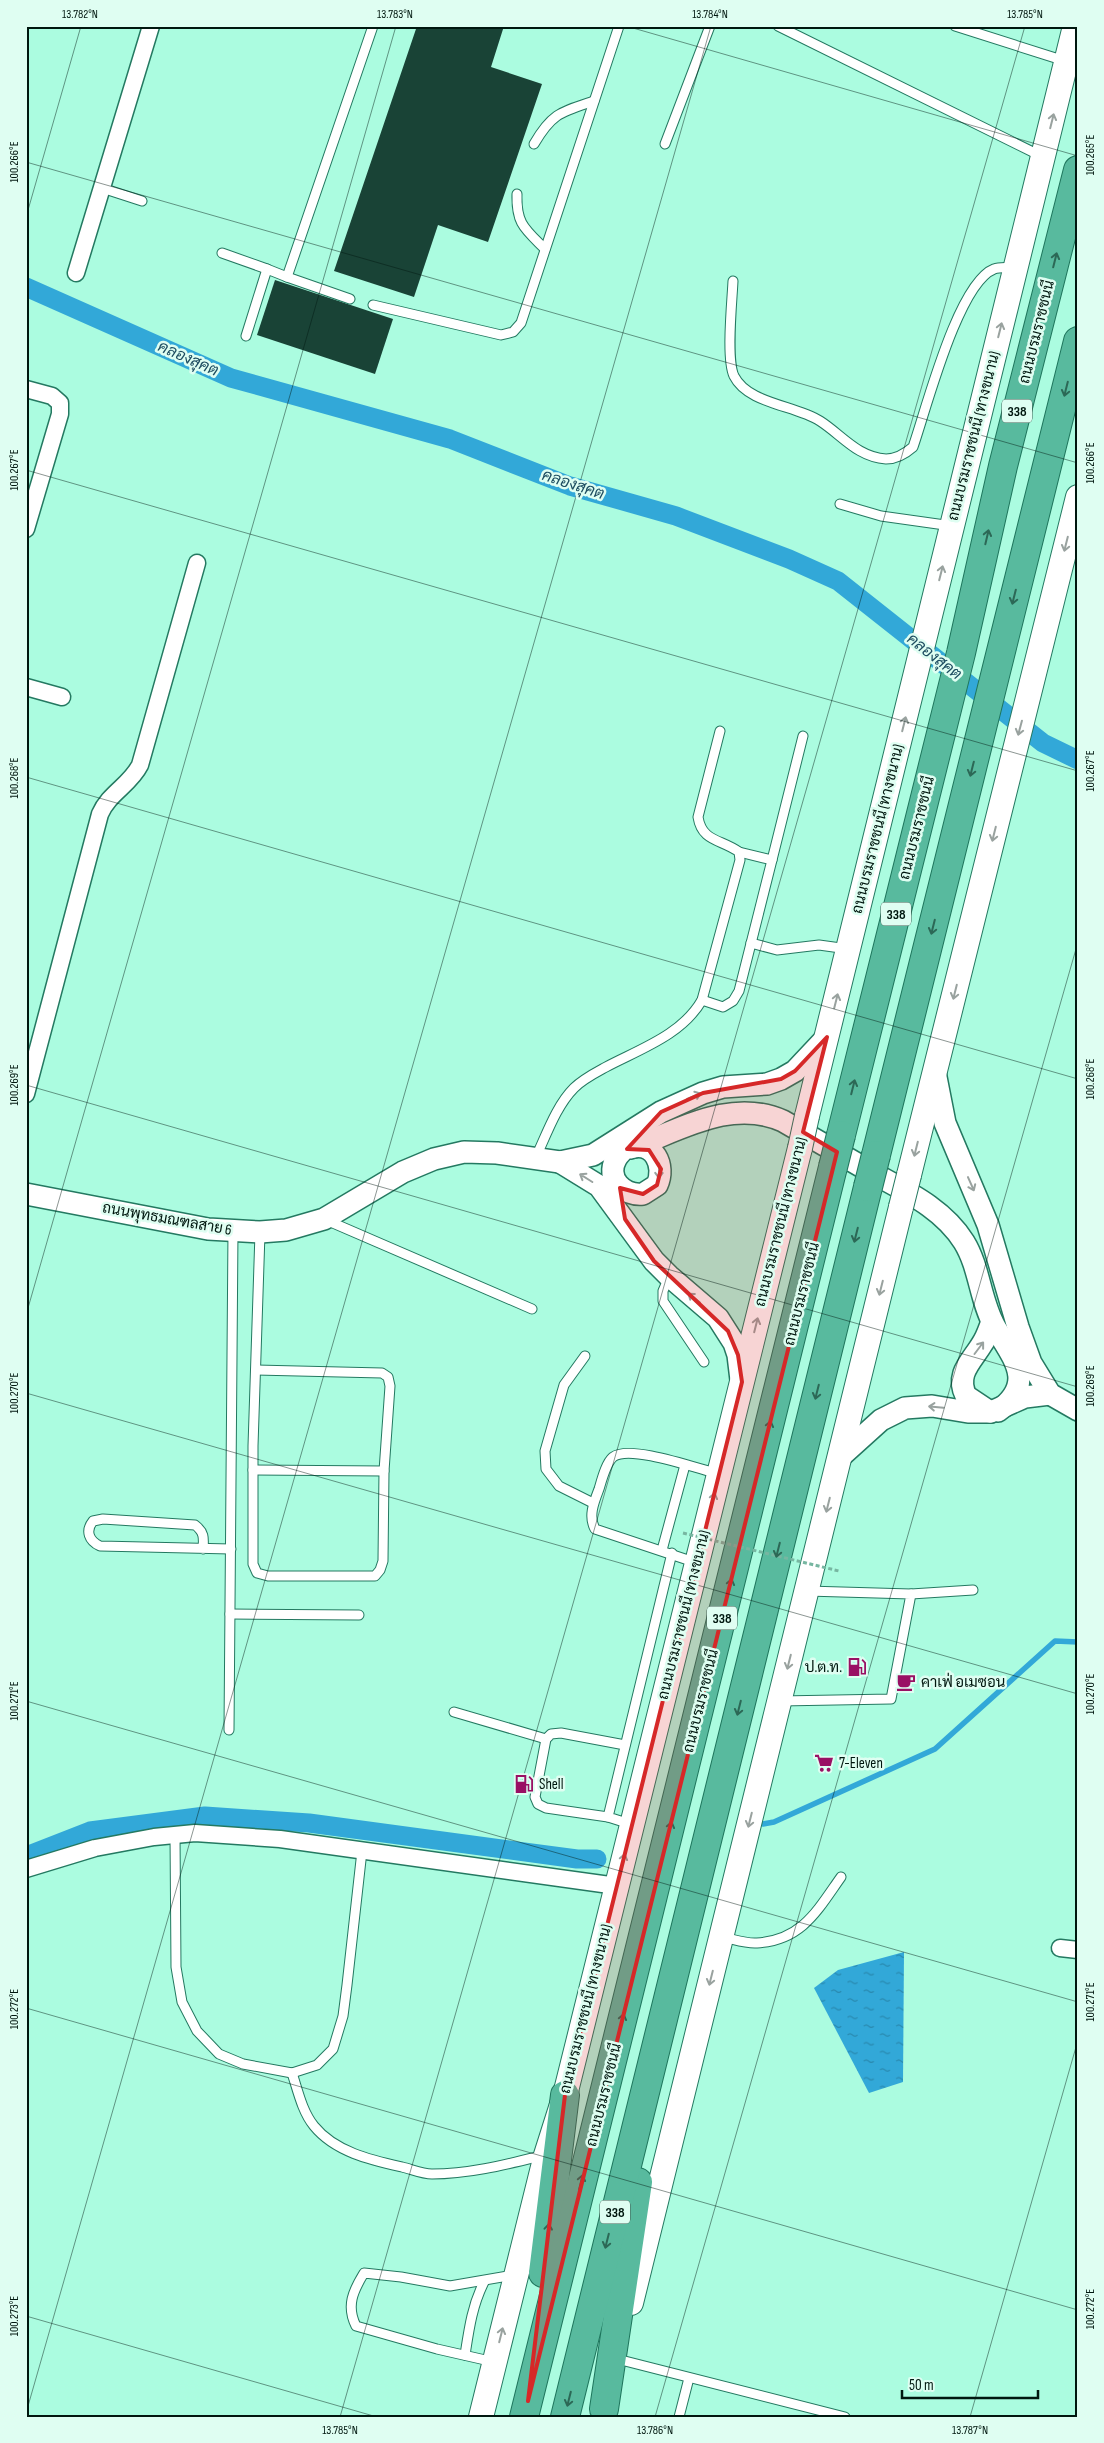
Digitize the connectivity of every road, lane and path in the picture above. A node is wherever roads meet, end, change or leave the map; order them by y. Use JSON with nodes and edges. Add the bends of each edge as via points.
{"nodes":[{"id":1,"x":151,"y":26,"type":"edge"},
{"id":2,"x":373,"y":26,"type":"edge"},
{"id":3,"x":619,"y":26,"type":"edge"},
{"id":4,"x":710,"y":26,"type":"edge"},
{"id":5,"x":778,"y":26,"type":"edge"},
{"id":6,"x":955,"y":26,"type":"edge"},
{"id":7,"x":1075,"y":26,"type":"edge"},
{"id":8,"x":1066,"y":61,"type":"junction"},
{"id":9,"x":594,"y":101,"type":"junction"},
{"id":10,"x":534,"y":144,"type":"dead end"},
{"id":11,"x":665,"y":144,"type":"dead end"},
{"id":12,"x":1043,"y":157,"type":"junction"},
{"id":13,"x":1078,"y":170,"type":"edge"},
{"id":14,"x":102,"y":188,"type":"junction"},
{"id":15,"x":517,"y":194,"type":"dead end"},
{"id":16,"x":142,"y":201,"type":"dead end"},
{"id":17,"x":545,"y":249,"type":"junction"},
{"id":18,"x":222,"y":253,"type":"dead end"},
{"id":19,"x":1016,"y":267,"type":"junction"},
{"id":20,"x":267,"y":269,"type":"junction"},
{"id":21,"x":76,"y":273,"type":"dead end"},
{"id":22,"x":287,"y":277,"type":"junction"},
{"id":23,"x":733,"y":280,"type":"dead end"},
{"id":24,"x":350,"y":299,"type":"dead end"},
{"id":25,"x":374,"y":305,"type":"dead end"},
{"id":26,"x":246,"y":336,"type":"dead end"},
{"id":27,"x":1078,"y":341,"type":"edge"},
{"id":28,"x":26,"y":389,"type":"edge"},
{"id":29,"x":1078,"y":497,"type":"edge"},
{"id":30,"x":840,"y":504,"type":"dead end"},
{"id":31,"x":952,"y":526,"type":"junction"},
{"id":32,"x":26,"y":529,"type":"edge"},
{"id":33,"x":197,"y":563,"type":"dead end"},
{"id":34,"x":26,"y":687,"type":"edge"},
{"id":35,"x":62,"y":697,"type":"dead end"},
{"id":36,"x":720,"y":730,"type":"dead end"},
{"id":37,"x":803,"y":736,"type":"dead end"},
{"id":38,"x":739,"y":852,"type":"junction"},
{"id":39,"x":772,"y":860,"type":"junction"},
{"id":40,"x":751,"y":943,"type":"junction"},
{"id":41,"x":848,"y":948,"type":"junction"},
{"id":42,"x":702,"y":1000,"type":"junction"},
{"id":43,"x":827,"y":1036,"type":"junction"},
{"id":44,"x":935,"y":1072,"type":"junction"},
{"id":45,"x":26,"y":1094,"type":"edge"},
{"id":46,"x":661,"y":1112,"type":"junction"},
{"id":47,"x":631,"y":1148,"type":"junction"},
{"id":48,"x":593,"y":1155,"type":"junction"},
{"id":49,"x":535,"y":1159,"type":"junction"},
{"id":50,"x":560,"y":1162,"type":"junction"},
{"id":51,"x":620,"y":1188,"type":"junction"},
{"id":52,"x":26,"y":1194,"type":"edge"},
{"id":53,"x":324,"y":1219,"type":"junction"},
{"id":54,"x":625,"y":1219,"type":"junction"},
{"id":55,"x":233,"y":1231,"type":"junction"},
{"id":56,"x":260,"y":1232,"type":"junction"},
{"id":57,"x":669,"y":1276,"type":"junction"},
{"id":58,"x":532,"y":1310,"type":"dead end"},
{"id":59,"x":992,"y":1322,"type":"junction"},
{"id":60,"x":1024,"y":1347,"type":"junction"},
{"id":61,"x":585,"y":1356,"type":"dead end"},
{"id":62,"x":704,"y":1362,"type":"dead end"},
{"id":63,"x":256,"y":1370,"type":"junction"},
{"id":64,"x":742,"y":1382,"type":"junction"},
{"id":65,"x":1050,"y":1394,"type":"junction"},
{"id":66,"x":1001,"y":1408,"type":"junction"},
{"id":67,"x":1078,"y":1410,"type":"edge"},
{"id":68,"x":840,"y":1457,"type":"junction"},
{"id":69,"x":685,"y":1465,"type":"junction"},
{"id":70,"x":253,"y":1470,"type":"junction"},
{"id":71,"x":384,"y":1471,"type":"junction"},
{"id":72,"x":719,"y":1474,"type":"junction"},
{"id":73,"x":593,"y":1503,"type":"junction"},
{"id":74,"x":683,"y":1532,"type":"dead end"},
{"id":75,"x":203,"y":1548,"type":"junction"},
{"id":76,"x":231,"y":1549,"type":"junction"},
{"id":77,"x":662,"y":1550,"type":"junction"},
{"id":78,"x":672,"y":1553,"type":"junction"},
{"id":79,"x":697,"y":1563,"type":"junction"},
{"id":80,"x":839,"y":1571,"type":"dead end"},
{"id":81,"x":807,"y":1590,"type":"junction"},
{"id":82,"x":972,"y":1590,"type":"dead end"},
{"id":83,"x":911,"y":1594,"type":"junction"},
{"id":84,"x":230,"y":1614,"type":"junction"},
{"id":85,"x":360,"y":1615,"type":"dead end"},
{"id":86,"x":780,"y":1701,"type":"junction"},
{"id":87,"x":454,"y":1712,"type":"dead end"},
{"id":88,"x":229,"y":1730,"type":"dead end"},
{"id":89,"x":546,"y":1739,"type":"junction"},
{"id":90,"x":625,"y":1745,"type":"junction"},
{"id":91,"x":608,"y":1816,"type":"junction"},
{"id":92,"x":632,"y":1824,"type":"junction"},
{"id":93,"x":175,"y":1835,"type":"junction"},
{"id":94,"x":362,"y":1851,"type":"junction"},
{"id":95,"x":26,"y":1869,"type":"edge"},
{"id":96,"x":841,"y":1877,"type":"dead end"},
{"id":97,"x":617,"y":1886,"type":"junction"},
{"id":98,"x":721,"y":1937,"type":"junction"},
{"id":99,"x":1060,"y":1948,"type":"dead end"},
{"id":100,"x":1078,"y":1950,"type":"edge"},
{"id":101,"x":664,"y":2007,"type":"junction"},
{"id":102,"x":292,"y":2073,"type":"junction"},
{"id":103,"x":565,"y":2095,"type":"junction"},
{"id":104,"x":546,"y":2155,"type":"junction"},
{"id":105,"x":516,"y":2274,"type":"junction"},
{"id":106,"x":484,"y":2282,"type":"junction"},
{"id":107,"x":465,"y":2355,"type":"junction"},
{"id":108,"x":617,"y":2359,"type":"junction"},
{"id":109,"x":494,"y":2362,"type":"junction"},
{"id":110,"x":689,"y":2378,"type":"junction"},
{"id":111,"x":526,"y":2409,"type":"edge"},
{"id":112,"x":604,"y":2413,"type":"edge"},
{"id":113,"x":481,"y":2417,"type":"edge"},
{"id":114,"x":565,"y":2417,"type":"edge"},
{"id":115,"x":679,"y":2417,"type":"edge"},
{"id":116,"x":845,"y":2417,"type":"edge"}],
"edges":[{"from":1,"to":14,"type":"street"},
{"from":2,"to":22,"type":"lane"},
{"from":3,"to":9,"type":"lane"},
{"from":4,"to":11,"type":"lane"},
{"from":5,"to":12,"type":"lane"},
{"from":6,"to":8,"type":"lane"},
{"from":7,"to":8,"type":"main road","name":"ถนนบรมราชชนนี (ทางขนาน)","number":"338"},
{"from":12,"to":8,"type":"main road","name":"ถนนบรมราชชนนี (ทางขนาน)","number":"338","one_way":true},
{"from":9,"to":10,"type":"lane","via":[[558,113]]},
{"from":9,"to":17,"type":"lane"},
{"from":12,"to":19,"type":"main road","name":"ถนนบรมราชชนนี (ทางขนาน)","number":"338"},
{"from":111,"to":13,"type":"highway","name":"ถนนบรมราชชนนี","number":"338","one_way":true,"bridge":true},
{"from":14,"to":16,"type":"lane"},
{"from":14,"to":21,"type":"street"},
{"from":15,"to":17,"type":"lane","via":[[516,211],[520,224]]},
{"from":17,"to":25,"type":"lane","via":[[520,323],[513,332],[501,335]]},
{"from":18,"to":20,"type":"lane"},
{"from":19,"to":23,"type":"lane","via":[[994,269],[972,288],[956,319],[913,447],[903,456],[886,459],[860,452],[806,413],[753,395],[740,387],[731,364]]},
{"from":31,"to":19,"type":"main road","name":"ถนนบรมราชชนนี (ทางขนาน)","number":"338","one_way":true},
{"from":20,"to":22,"type":"lane"},
{"from":20,"to":26,"type":"lane"},
{"from":22,"to":24,"type":"lane"},
{"from":27,"to":101,"type":"highway","number":"338","one_way":true,"bridge":true},
{"from":28,"to":32,"type":"street","via":[[52,396],[60,403],[60,414]]},
{"from":29,"to":44,"type":"main road","number":"338","one_way":true},
{"from":30,"to":31,"type":"lane","via":[[881,516]]},
{"from":41,"to":31,"type":"main road","name":"ถนนบรมราชชนนี (ทางขนาน)","number":"338","one_way":true},
{"from":33,"to":45,"type":"street","via":[[140,765],[128,782],[105,802],[100,814]]},
{"from":34,"to":35,"type":"street"},
{"from":36,"to":38,"type":"lane","via":[[698,818],[700,829],[708,837]]},
{"from":37,"to":39,"type":"lane"},
{"from":38,"to":39,"type":"lane"},
{"from":38,"to":42,"type":"lane","via":[[740,860]]},
{"from":39,"to":40,"type":"lane"},
{"from":40,"to":41,"type":"lane","via":[[777,950],[819,945]]},
{"from":40,"to":42,"type":"lane","via":[[739,991],[733,1001],[723,1007]]},
{"from":43,"to":41,"type":"main road","name":"ถนนบรมราชชนนี (ทางขนาน)","number":"338","one_way":true},
{"from":42,"to":49,"type":"lane","via":[[693,1016],[677,1029],[575,1087],[567,1096]]},
{"from":46,"to":43,"type":"street","name":"ถนนพุทธมณฑลสาย 6","one_way":true,"via":[[723,1087],[767,1084],[781,1079],[795,1070]]},
{"from":64,"to":43,"type":"main road","name":"ถนนบรมราชชนนี (ทางขนาน)","number":"338","one_way":true,"bridge":true},
{"from":44,"to":60,"type":"street","one_way":true,"via":[[945,1123],[988,1224]]},
{"from":44,"to":68,"type":"main road","number":"338","one_way":true,"bridge":true},
{"from":46,"to":47,"type":"street"},
{"from":46,"to":48,"type":"street","name":"ถนนพุทธมณฑลสาย 6"},
{"from":47,"to":48,"type":"street"},
{"from":47,"to":51,"type":"street","via":[[616,1159],[614,1166],[615,1181]]},
{"from":47,"to":51,"type":"street","one_way":true,"via":[[642,1147],[655,1154],[661,1169],[660,1177],[657,1185],[643,1194],[635,1195]]},
{"from":47,"to":59,"type":"street","via":[[728,1112],[762,1113],[783,1120],[925,1202],[948,1221],[972,1257]]},
{"from":48,"to":50,"type":"street","name":"ถนนพุทธมณฑลสาย 6"},
{"from":49,"to":50,"type":"street","name":"ถนนพุทธมณฑลสาย 6"},
{"from":49,"to":53,"type":"street","name":"ถนนพุทธมณฑลสาย 6","via":[[464,1152],[434,1159],[403,1172]]},
{"from":54,"to":50,"type":"street","name":"ถนนพุทธมณฑลสาย 6","one_way":true,"via":[[598,1186]]},
{"from":51,"to":54,"type":"street"},
{"from":52,"to":55,"type":"street","name":"ถนนพุทธมณฑลสาย 6"},
{"from":53,"to":56,"type":"street","name":"ถนนพุทธมณฑลสาย 6","via":[[286,1230]]},
{"from":53,"to":58,"type":"lane"},
{"from":54,"to":57,"type":"street","name":"ถนนพุทธมณฑลสาย 6","via":[[654,1261]]},
{"from":55,"to":56,"type":"street","name":"ถนนพุทธมณฑลสาย 6"},
{"from":55,"to":76,"type":"lane"},
{"from":56,"to":63,"type":"lane"},
{"from":57,"to":62,"type":"lane","via":[[663,1301]]},
{"from":64,"to":57,"type":"street","name":"ถนนพุทธมณฑลสาย 6","one_way":true,"via":[[738,1355],[728,1331],[718,1318]]},
{"from":59,"to":66,"type":"street","via":[[1020,1372],[1019,1386],[1008,1404]]},
{"from":66,"to":59,"type":"street","one_way":true,"via":[[978,1406],[966,1396],[962,1382],[967,1364],[983,1343]]},
{"from":60,"to":65,"type":"street"},
{"from":60,"to":66,"type":"street","via":[[1027,1384],[1022,1394]]},
{"from":61,"to":73,"type":"lane","via":[[564,1385],[545,1451],[546,1469],[560,1486]]},
{"from":63,"to":70,"type":"lane"},
{"from":63,"to":71,"type":"lane","via":[[366,1372],[382,1373],[388,1377]]},
{"from":64,"to":72,"type":"main road","name":"ถนนบรมราชชนนี (ทางขนาน)","number":"338"},
{"from":65,"to":66,"type":"street","via":[[1030,1396]]},
{"from":65,"to":67,"type":"street"},
{"from":66,"to":68,"type":"street","one_way":true,"via":[[975,1413],[932,1406],[905,1408],[881,1420]]},
{"from":68,"to":81,"type":"main road","number":"338","one_way":true},
{"from":69,"to":72,"type":"lane"},
{"from":69,"to":73,"type":"lane","via":[[630,1453],[620,1454],[612,1458]]},
{"from":69,"to":77,"type":"lane"},
{"from":70,"to":71,"type":"lane"},
{"from":70,"to":71,"type":"lane","via":[[252,1564],[257,1573],[268,1576],[374,1576],[383,1561]]},
{"from":79,"to":72,"type":"main road","name":"ถนนบรมราชชนนี (ทางขนาน)","number":"338","one_way":true},
{"from":73,"to":77,"type":"lane","via":[[591,1522],[595,1529]]},
{"from":74,"to":80,"type":"path","bridge":true},
{"from":75,"to":75,"type":"lane","via":[[100,1546],[88,1536],[89,1526],[93,1521],[103,1519],[195,1525],[202,1530]]},
{"from":75,"to":76,"type":"lane"},
{"from":76,"to":84,"type":"lane"},
{"from":77,"to":78,"type":"lane"},
{"from":78,"to":79,"type":"lane"},
{"from":78,"to":90,"type":"lane"},
{"from":79,"to":92,"type":"main road","name":"ถนนบรมราชชนนี (ทางขนาน)","number":"338"},
{"from":81,"to":83,"type":"lane"},
{"from":81,"to":86,"type":"main road","number":"338","one_way":true},
{"from":82,"to":83,"type":"lane"},
{"from":83,"to":86,"type":"lane","via":[[891,1699]]},
{"from":84,"to":85,"type":"lane"},
{"from":84,"to":88,"type":"lane"},
{"from":86,"to":98,"type":"main road","number":"338","one_way":true},
{"from":87,"to":89,"type":"lane"},
{"from":89,"to":90,"type":"lane","via":[[551,1734],[561,1733]]},
{"from":89,"to":91,"type":"lane","via":[[535,1796],[538,1804],[546,1808]]},
{"from":90,"to":91,"type":"lane"},
{"from":91,"to":92,"type":"lane"},
{"from":97,"to":92,"type":"main road","name":"ถนนบรมราชชนนี (ทางขนาน)","number":"338","one_way":true},
{"from":93,"to":94,"type":"street","via":[[238,1835]]},
{"from":93,"to":95,"type":"street","via":[[95,1848]]},
{"from":93,"to":102,"type":"lane","via":[[176,1967],[182,2002],[197,2031],[219,2054],[244,2064]]},
{"from":94,"to":97,"type":"street"},
{"from":94,"to":102,"type":"lane","via":[[347,1985],[333,2049],[317,2065]]},
{"from":96,"to":98,"type":"lane","via":[[813,1917],[797,1931],[783,1938],[755,1943]]},
{"from":97,"to":103,"type":"main road","name":"ถนนบรมราชชนนี (ทางขนาน)","number":"338"},
{"from":98,"to":108,"type":"main road","number":"338","one_way":true},
{"from":99,"to":100,"type":"street"},
{"from":101,"to":112,"type":"highway"},
{"from":101,"to":114,"type":"highway","number":"338","one_way":true},
{"from":102,"to":104,"type":"lane","via":[[304,2111],[318,2130],[345,2150],[371,2160],[430,2174],[466,2172]]},
{"from":103,"to":104,"type":"main road","name":"ถนนบรมราชชนนี (ทางขนาน)","number":"338"},
{"from":111,"to":103,"type":"highway","one_way":true},
{"from":104,"to":105,"type":"main road","name":"ถนนบรมราชชนนี (ทางขนาน)","number":"338"},
{"from":105,"to":106,"type":"lane"},
{"from":109,"to":105,"type":"main road","name":"ถนนบรมราชชนนี (ทางขนาน)","number":"338","one_way":true},
{"from":106,"to":107,"type":"lane","via":[[469,2322]]},
{"from":106,"to":107,"type":"lane","via":[[450,2286],[364,2273],[353,2290],[350,2313],[356,2326]]},
{"from":107,"to":109,"type":"lane"},
{"from":108,"to":110,"type":"lane"},
{"from":108,"to":112,"type":"main road","number":"338"},
{"from":109,"to":113,"type":"main road","name":"ถนนบรมราชชนนี (ทางขนาน)","number":"338"},
{"from":110,"to":115,"type":"lane"},
{"from":110,"to":116,"type":"lane"}]}
